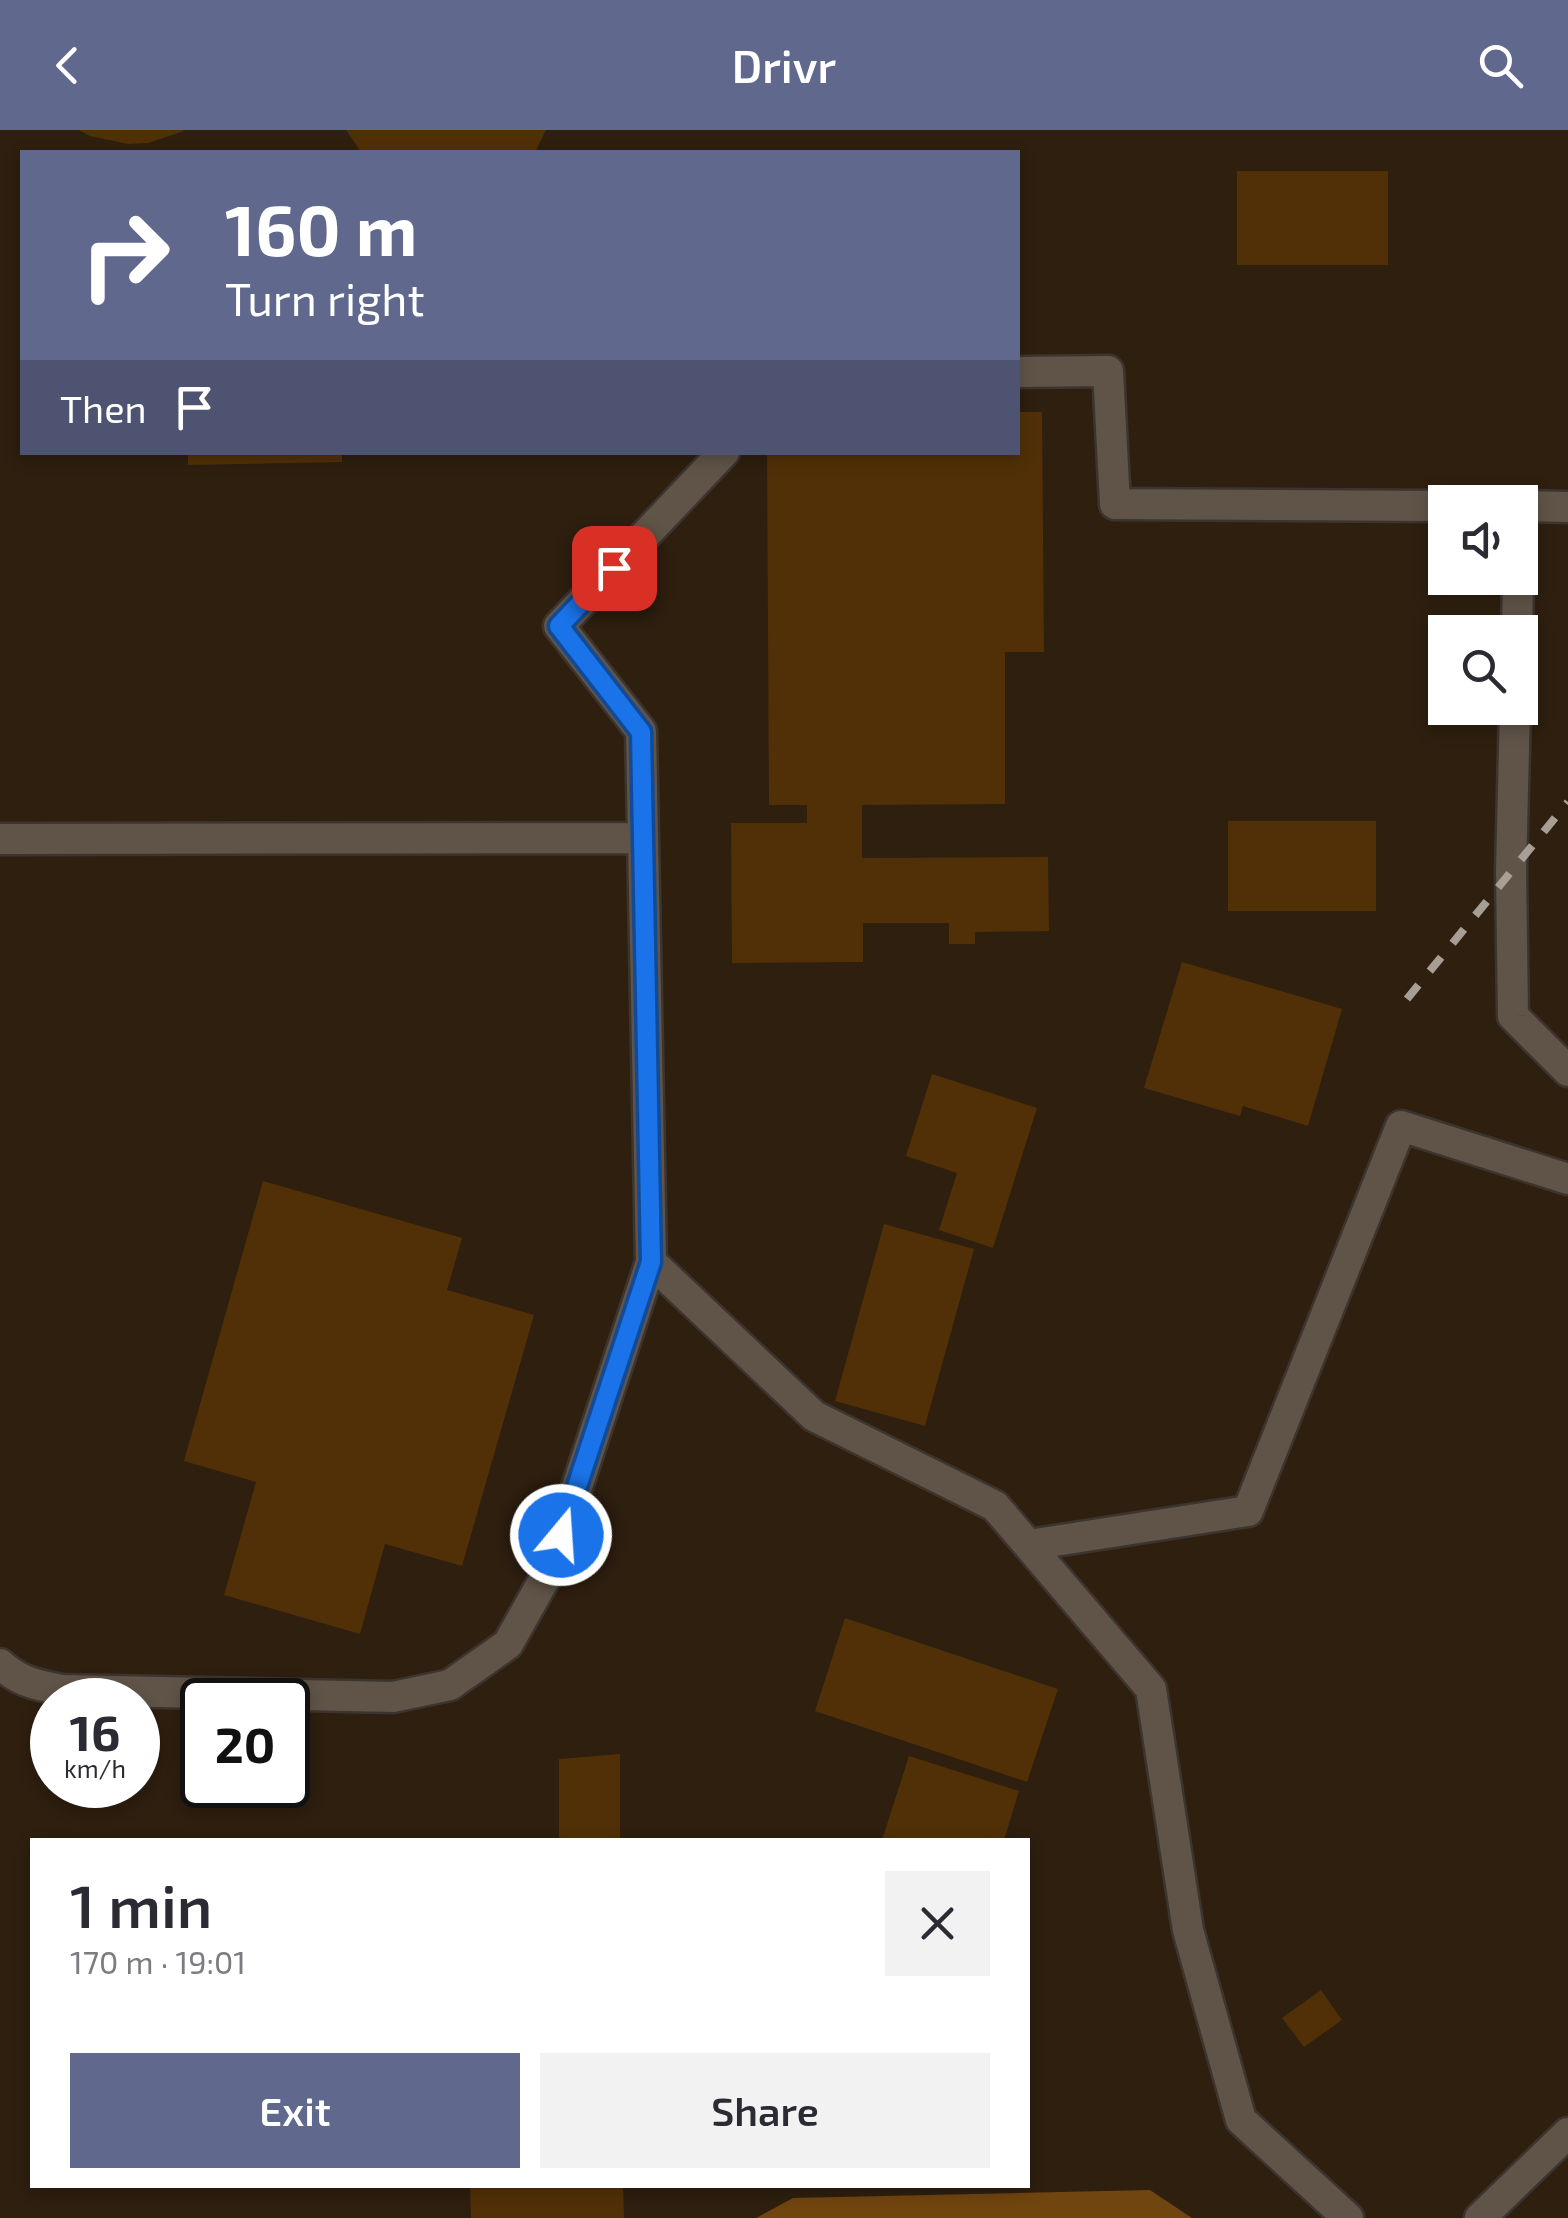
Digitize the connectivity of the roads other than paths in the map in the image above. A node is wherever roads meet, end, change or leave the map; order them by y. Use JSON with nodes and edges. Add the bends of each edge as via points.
{"nodes":[{"id":1,"x":1020,"y":372,"type":"edge"},
{"id":2,"x":721,"y":455,"type":"edge"},
{"id":3,"x":1428,"y":506,"type":"edge"},
{"id":4,"x":1538,"y":506,"type":"edge"},
{"id":5,"x":1568,"y":506,"type":"edge"},
{"id":6,"x":1515,"y":725,"type":"edge"},
{"id":7,"x":643,"y":838,"type":"junction"},
{"id":8,"x":0,"y":839,"type":"edge"},
{"id":9,"x":1568,"y":1071,"type":"edge"},
{"id":10,"x":1568,"y":1179,"type":"edge"},
{"id":11,"x":651,"y":1262,"type":"junction"},
{"id":12,"x":1029,"y":1545,"type":"junction"},
{"id":13,"x":0,"y":1664,"type":"edge"},
{"id":14,"x":1568,"y":2133,"type":"edge"},
{"id":15,"x":1348,"y":2218,"type":"edge"},
{"id":16,"x":1480,"y":2218,"type":"edge"}],
"edges":[{"from":1,"to":3,"type":"lane","via":[[1108,371],[1115,504]]},
{"from":2,"to":7,"type":"lane","via":[[559,626],[641,732]]},
{"from":4,"to":5,"type":"lane"},
{"from":6,"to":9,"type":"lane","via":[[1513,1016]]},
{"from":7,"to":8,"type":"lane"},
{"from":7,"to":11,"type":"lane"},
{"from":10,"to":12,"type":"lane","via":[[1401,1126],[1248,1511]]},
{"from":11,"to":12,"type":"lane","via":[[814,1416],[996,1506]]},
{"from":11,"to":13,"type":"lane","via":[[550,1569],[508,1644],[450,1684],[393,1697],[62,1690],[32,1684]]},
{"from":12,"to":15,"type":"lane","via":[[1151,1689],[1188,1930],[1241,2120]]},
{"from":14,"to":16,"type":"lane"}]}
